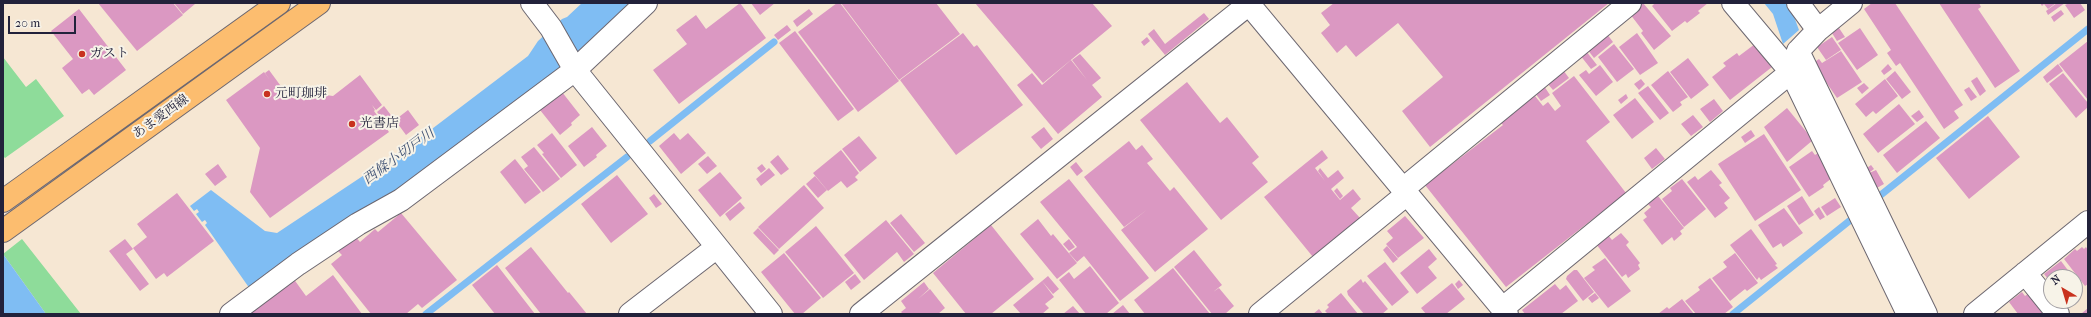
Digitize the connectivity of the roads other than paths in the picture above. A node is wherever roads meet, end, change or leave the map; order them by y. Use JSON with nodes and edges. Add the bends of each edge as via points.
{"nodes":[{"id":1,"x":279,"y":3,"type":"edge"},
{"id":2,"x":319,"y":3,"type":"edge"},
{"id":3,"x":532,"y":3,"type":"edge"},
{"id":4,"x":646,"y":3,"type":"edge"},
{"id":5,"x":1630,"y":3,"type":"edge"},
{"id":6,"x":1733,"y":3,"type":"edge"},
{"id":7,"x":1798,"y":3,"type":"edge"},
{"id":8,"x":1851,"y":3,"type":"edge"},
{"id":9,"x":1248,"y":4,"type":"edge"},
{"id":10,"x":1818,"y":30,"type":"junction"},
{"id":11,"x":1798,"y":50,"type":"junction"},
{"id":12,"x":573,"y":67,"type":"junction"},
{"id":13,"x":1791,"y":72,"type":"junction"},
{"id":14,"x":1405,"y":192,"type":"junction"},
{"id":15,"x":3,"y":201,"type":"edge"},
{"id":16,"x":2087,"y":226,"type":"edge"},
{"id":17,"x":7,"y":228,"type":"edge"},
{"id":18,"x":717,"y":247,"type":"junction"},
{"id":19,"x":2025,"y":273,"type":"junction"},
{"id":20,"x":1505,"y":311,"type":"edge"},
{"id":21,"x":231,"y":314,"type":"edge"},
{"id":22,"x":630,"y":314,"type":"edge"},
{"id":23,"x":771,"y":314,"type":"edge"},
{"id":24,"x":861,"y":314,"type":"edge"},
{"id":25,"x":1260,"y":314,"type":"edge"},
{"id":26,"x":1908,"y":314,"type":"edge"},
{"id":27,"x":1926,"y":314,"type":"edge"},
{"id":28,"x":1975,"y":314,"type":"edge"},
{"id":29,"x":2058,"y":314,"type":"edge"}],
"edges":[{"from":1,"to":15,"type":"main road","name":"あま愛西線"},
{"from":2,"to":17,"type":"main road","name":"あま愛西線"},
{"from":3,"to":12,"type":"street","via":[[551,28]]},
{"from":4,"to":12,"type":"street"},
{"from":5,"to":14,"type":"street"},
{"from":6,"to":13,"type":"street"},
{"from":7,"to":10,"type":"street"},
{"from":8,"to":10,"type":"street"},
{"from":9,"to":14,"type":"street"},
{"from":9,"to":24,"type":"street"},
{"from":10,"to":11,"type":"street"},
{"from":11,"to":13,"type":"street"},
{"from":11,"to":27,"type":"street"},
{"from":12,"to":18,"type":"street"},
{"from":12,"to":21,"type":"street","via":[[401,200],[358,224],[298,264]]},
{"from":13,"to":20,"type":"street"},
{"from":13,"to":26,"type":"street"},
{"from":14,"to":20,"type":"street"},
{"from":14,"to":25,"type":"street"},
{"from":16,"to":19,"type":"street"},
{"from":18,"to":22,"type":"street"},
{"from":18,"to":23,"type":"street"},
{"from":19,"to":28,"type":"street"},
{"from":19,"to":29,"type":"street"}]}
